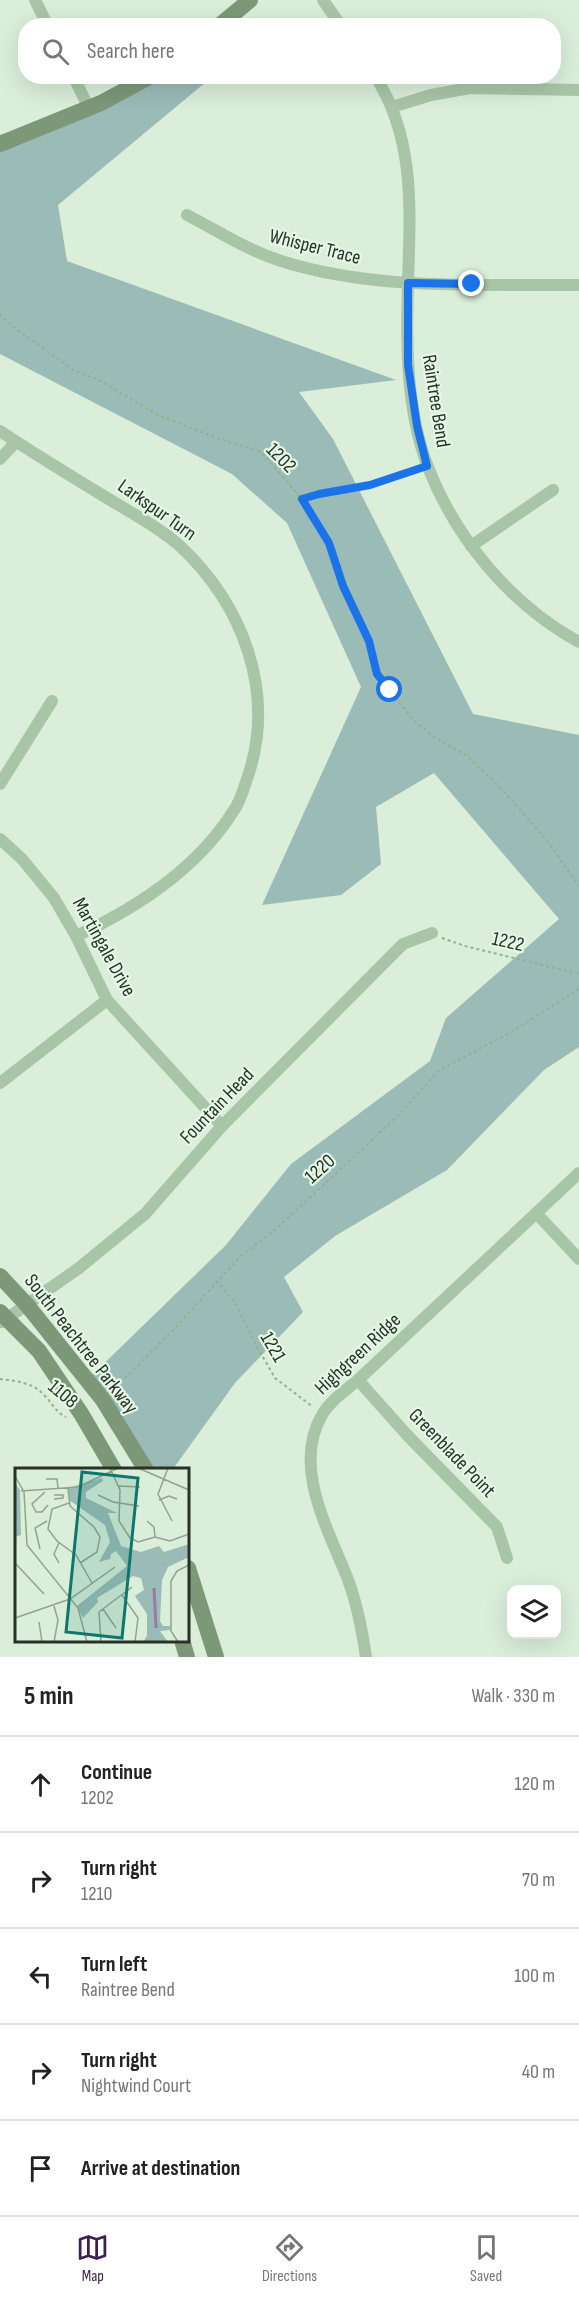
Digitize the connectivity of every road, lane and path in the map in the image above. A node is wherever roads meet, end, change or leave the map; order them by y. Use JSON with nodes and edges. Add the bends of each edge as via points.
{"nodes":[{"id":1,"x":35,"y":0,"type":"edge"},
{"id":2,"x":250,"y":0,"type":"edge"},
{"id":3,"x":323,"y":0,"type":"edge"},
{"id":4,"x":44,"y":18,"type":"edge"},
{"id":5,"x":229,"y":18,"type":"edge"},
{"id":6,"x":335,"y":18,"type":"edge"},
{"id":7,"x":77,"y":84,"type":"edge"},
{"id":8,"x":136,"y":84,"type":"edge"},
{"id":9,"x":379,"y":84,"type":"edge"},
{"id":10,"x":579,"y":90,"type":"edge"},
{"id":11,"x":392,"y":107,"type":"junction"},
{"id":12,"x":89,"y":108,"type":"junction"},
{"id":13,"x":0,"y":144,"type":"edge"},
{"id":14,"x":187,"y":216,"type":"dead end"},
{"id":15,"x":408,"y":283,"type":"junction"},
{"id":16,"x":579,"y":285,"type":"edge"},
{"id":17,"x":0,"y":314,"type":"edge"},
{"id":18,"x":0,"y":431,"type":"edge"},
{"id":19,"x":16,"y":442,"type":"junction"},
{"id":20,"x":0,"y":459,"type":"edge"},
{"id":21,"x":427,"y":466,"type":"junction"},
{"id":22,"x":553,"y":490,"type":"dead end"},
{"id":23,"x":302,"y":499,"type":"junction"},
{"id":24,"x":471,"y":546,"type":"junction"},
{"id":25,"x":579,"y":642,"type":"edge"},
{"id":26,"x":52,"y":701,"type":"dead end"},
{"id":27,"x":0,"y":784,"type":"edge"},
{"id":28,"x":0,"y":839,"type":"edge"},
{"id":29,"x":579,"y":886,"type":"edge"},
{"id":30,"x":432,"y":933,"type":"joint"},
{"id":31,"x":76,"y":936,"type":"junction"},
{"id":32,"x":579,"y":974,"type":"edge"},
{"id":33,"x":579,"y":989,"type":"edge"},
{"id":34,"x":106,"y":1000,"type":"junction"},
{"id":35,"x":0,"y":1083,"type":"edge"},
{"id":36,"x":222,"y":1126,"type":"junction"},
{"id":37,"x":579,"y":1173,"type":"edge"},
{"id":38,"x":537,"y":1214,"type":"junction"},
{"id":39,"x":579,"y":1259,"type":"edge"},
{"id":40,"x":0,"y":1275,"type":"edge"},
{"id":41,"x":216,"y":1281,"type":"junction"},
{"id":42,"x":27,"y":1305,"type":"junction"},
{"id":43,"x":2,"y":1318,"type":"edge"},
{"id":44,"x":0,"y":1379,"type":"edge"},
{"id":45,"x":358,"y":1380,"type":"junction"},
{"id":46,"x":103,"y":1400,"type":"junction"},
{"id":47,"x":322,"y":1414,"type":"junction"},
{"id":48,"x":82,"y":1415,"type":"junction"},
{"id":49,"x":113,"y":1468,"type":"edge"},
{"id":50,"x":145,"y":1468,"type":"edge"},
{"id":51,"x":507,"y":1558,"type":"dead end"},
{"id":52,"x":189,"y":1571,"type":"edge"},
{"id":53,"x":182,"y":1642,"type":"edge"},
{"id":54,"x":187,"y":1657,"type":"edge"},
{"id":55,"x":216,"y":1657,"type":"edge"},
{"id":56,"x":366,"y":1657,"type":"edge"}],
"edges":[{"from":1,"to":4,"type":"street"},
{"from":2,"to":5,"type":"main road"},
{"from":3,"to":6,"type":"street"},
{"from":7,"to":12,"type":"street"},
{"from":8,"to":12,"type":"main road"},
{"from":9,"to":11,"type":"street","name":"Raintree Bend"},
{"from":10,"to":11,"type":"street","via":[[470,88]]},
{"from":11,"to":15,"type":"street","name":"Raintree Bend","via":[[407,162],[411,229]]},
{"from":12,"to":13,"type":"main road"},
{"from":14,"to":15,"type":"street","name":"Whisper Trace","via":[[252,251],[280,261],[345,277]]},
{"from":15,"to":16,"type":"street","name":"Whisper Trace"},
{"from":15,"to":21,"type":"street","name":"Raintree Bend","via":[[408,365]]},
{"from":17,"to":23,"type":"path","name":"1202","via":[[75,371],[97,379],[160,416],[261,452]]},
{"from":18,"to":19,"type":"street","name":"Larkspur Turn"},
{"from":19,"to":20,"type":"street"},
{"from":19,"to":31,"type":"street","name":"Larkspur Turn","via":[[166,535],[190,557],[216,586],[238,623],[257,687],[255,751],[236,807],[226,822],[181,869],[138,903]]},
{"from":21,"to":23,"type":"path","via":[[370,485]]},
{"from":21,"to":24,"type":"street","name":"Raintree Bend"},
{"from":22,"to":24,"type":"street"},
{"from":23,"to":29,"type":"path","name":"1202","via":[[329,543],[343,586],[369,641],[377,674],[414,721],[467,756],[501,788],[548,842]]},
{"from":24,"to":25,"type":"street","name":"Raintree Bend","via":[[525,605]]},
{"from":26,"to":27,"type":"street"},
{"from":28,"to":31,"type":"street","name":"Martingale Drive","via":[[54,898]]},
{"from":30,"to":32,"type":"path","name":"1222","via":[[465,946]]},
{"from":30,"to":36,"type":"street","name":"Fountain Head","via":[[404,944]]},
{"from":31,"to":34,"type":"street","name":"Martingale Drive"},
{"from":33,"to":41,"type":"path","name":"1220","via":[[513,1031],[438,1071],[400,1114]]},
{"from":34,"to":35,"type":"street"},
{"from":34,"to":36,"type":"street","name":"Martingale Drive"},
{"from":36,"to":42,"type":"street","name":"Fountain Head","via":[[145,1214]]},
{"from":37,"to":38,"type":"street","name":"Highgreen Ridge"},
{"from":38,"to":39,"type":"street"},
{"from":38,"to":45,"type":"street","name":"Highgreen Ridge"},
{"from":40,"to":42,"type":"main road","name":"South Peachtree Parkway"},
{"from":41,"to":46,"type":"path","name":"1220"},
{"from":41,"to":47,"type":"path","name":"1221","via":[[235,1302],[275,1378]]},
{"from":42,"to":43,"type":"street","name":"Fountain Head"},
{"from":42,"to":46,"type":"main road","name":"South Peachtree Parkway"},
{"from":43,"to":48,"type":"main road","name":"South Peachtree Parkway","via":[[39,1351]]},
{"from":44,"to":48,"type":"path","name":"1108","via":[[29,1384],[42,1392],[61,1415],[73,1421]]},
{"from":45,"to":47,"type":"street","name":"Highgreen Ridge"},
{"from":45,"to":51,"type":"street","name":"Greenblade Point","via":[[497,1527]]},
{"from":46,"to":50,"type":"main road","name":"South Peachtree Parkway"},
{"from":47,"to":56,"type":"street","name":"Highgreen Ridge","via":[[311,1446],[312,1475],[319,1505],[359,1612]]},
{"from":48,"to":49,"type":"main road","name":"South Peachtree Parkway"},
{"from":52,"to":55,"type":"main road"},
{"from":53,"to":54,"type":"main road"}]}
